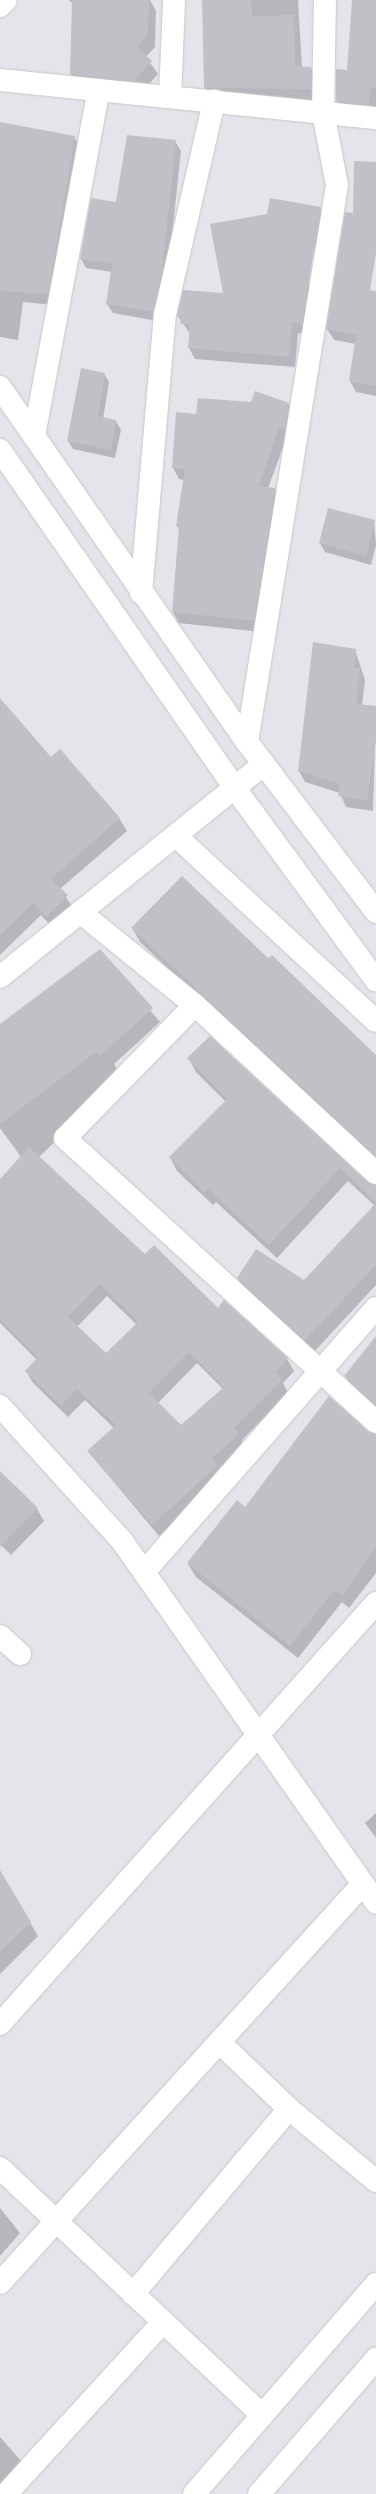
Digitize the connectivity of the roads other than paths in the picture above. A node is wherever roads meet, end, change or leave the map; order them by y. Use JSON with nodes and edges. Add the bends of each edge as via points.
{"nodes":[{"id":1,"x":6,"y":0,"type":"edge"},
{"id":2,"x":174,"y":0,"type":"edge"},
{"id":3,"x":325,"y":0,"type":"edge"},
{"id":4,"x":0,"y":6,"type":"edge"},
{"id":5,"x":0,"y":80,"type":"edge"},
{"id":6,"x":99,"y":90,"type":"junction"},
{"id":7,"x":170,"y":97,"type":"junction"},
{"id":8,"x":214,"y":102,"type":"junction"},
{"id":9,"x":323,"y":112,"type":"junction"},
{"id":10,"x":376,"y":118,"type":"edge"},
{"id":11,"x":0,"y":387,"type":"edge"},
{"id":12,"x":34,"y":436,"type":"junction"},
{"id":13,"x":0,"y":450,"type":"edge"},
{"id":14,"x":141,"y":593,"type":"junction"},
{"id":15,"x":248,"y":742,"type":"junction"},
{"id":16,"x":264,"y":764,"type":"junction"},
{"id":17,"x":234,"y":788,"type":"junction"},
{"id":18,"x":176,"y":836,"type":"junction"},
{"id":19,"x":376,"y":910,"type":"edge"},
{"id":20,"x":80,"y":912,"type":"junction"},
{"id":21,"x":0,"y":977,"type":"edge"},
{"id":22,"x":376,"y":980,"type":"edge"},
{"id":23,"x":195,"y":1005,"type":"junction"},
{"id":24,"x":376,"y":1022,"type":"edge"},
{"id":25,"x":376,"y":1173,"type":"edge"},
{"id":26,"x":376,"y":1308,"type":"edge"},
{"id":27,"x":318,"y":1373,"type":"junction"},
{"id":28,"x":0,"y":1406,"type":"edge"},
{"id":29,"x":376,"y":1422,"type":"edge"},
{"id":30,"x":144,"y":1572,"type":"junction"},
{"id":31,"x":376,"y":1603,"type":"edge"},
{"id":32,"x":0,"y":1636,"type":"edge"},
{"id":33,"x":20,"y":1654,"type":"dead end"},
{"id":34,"x":260,"y":1735,"type":"junction"},
{"id":35,"x":362,"y":1885,"type":"junction"},
{"id":36,"x":376,"y":1903,"type":"edge"},
{"id":37,"x":0,"y":2024,"type":"edge"},
{"id":38,"x":219,"y":2042,"type":"junction"},
{"id":39,"x":289,"y":2109,"type":"junction"},
{"id":40,"x":0,"y":2168,"type":"edge"},
{"id":41,"x":376,"y":2181,"type":"edge"},
{"id":42,"x":55,"y":2222,"type":"junction"},
{"id":43,"x":0,"y":2283,"type":"edge"},
{"id":44,"x":376,"y":2284,"type":"edge"},
{"id":45,"x":133,"y":2294,"type":"junction"},
{"id":46,"x":163,"y":2322,"type":"junction"},
{"id":47,"x":376,"y":2359,"type":"edge"},
{"id":48,"x":262,"y":2415,"type":"junction"},
{"id":49,"x":6,"y":2494,"type":"edge"},
{"id":50,"x":194,"y":2494,"type":"edge"},
{"id":51,"x":259,"y":2494,"type":"edge"}],
"edges":[{"from":1,"to":4,"type":"street"},
{"from":2,"to":7,"type":"street"},
{"from":3,"to":9,"type":"street"},
{"from":5,"to":6,"type":"street"},
{"from":6,"to":7,"type":"street"},
{"from":6,"to":12,"type":"street"},
{"from":7,"to":8,"type":"street"},
{"from":8,"to":9,"type":"street"},
{"from":8,"to":14,"type":"street","via":[[165,314]]},
{"from":9,"to":10,"type":"street"},
{"from":9,"to":15,"type":"street","via":[[337,185]]},
{"from":11,"to":12,"type":"street"},
{"from":12,"to":14,"type":"street"},
{"from":13,"to":17,"type":"street"},
{"from":14,"to":15,"type":"street"},
{"from":15,"to":16,"type":"street"},
{"from":16,"to":17,"type":"street"},
{"from":16,"to":19,"type":"street"},
{"from":17,"to":18,"type":"street"},
{"from":17,"to":22,"type":"street"},
{"from":18,"to":20,"type":"street"},
{"from":18,"to":24,"type":"street"},
{"from":20,"to":21,"type":"street"},
{"from":20,"to":23,"type":"street"},
{"from":23,"to":25,"type":"street"},
{"from":23,"to":27,"type":"street","via":[[64,1138]]},
{"from":26,"to":27,"type":"street"},
{"from":27,"to":29,"type":"street"},
{"from":27,"to":30,"type":"street"},
{"from":28,"to":30,"type":"street","via":[[122,1541]]},
{"from":30,"to":34,"type":"street"},
{"from":31,"to":34,"type":"street"},
{"from":32,"to":33,"type":"street"},
{"from":34,"to":35,"type":"street"},
{"from":34,"to":37,"type":"street"},
{"from":35,"to":36,"type":"street"},
{"from":35,"to":38,"type":"street"},
{"from":38,"to":39,"type":"street"},
{"from":38,"to":42,"type":"street"},
{"from":39,"to":41,"type":"street"},
{"from":39,"to":45,"type":"street"},
{"from":40,"to":42,"type":"street"},
{"from":42,"to":43,"type":"street"},
{"from":42,"to":45,"type":"street"},
{"from":44,"to":48,"type":"street"},
{"from":45,"to":46,"type":"street"},
{"from":46,"to":48,"type":"street"},
{"from":46,"to":49,"type":"street"},
{"from":47,"to":51,"type":"street"},
{"from":48,"to":50,"type":"street"}]}
